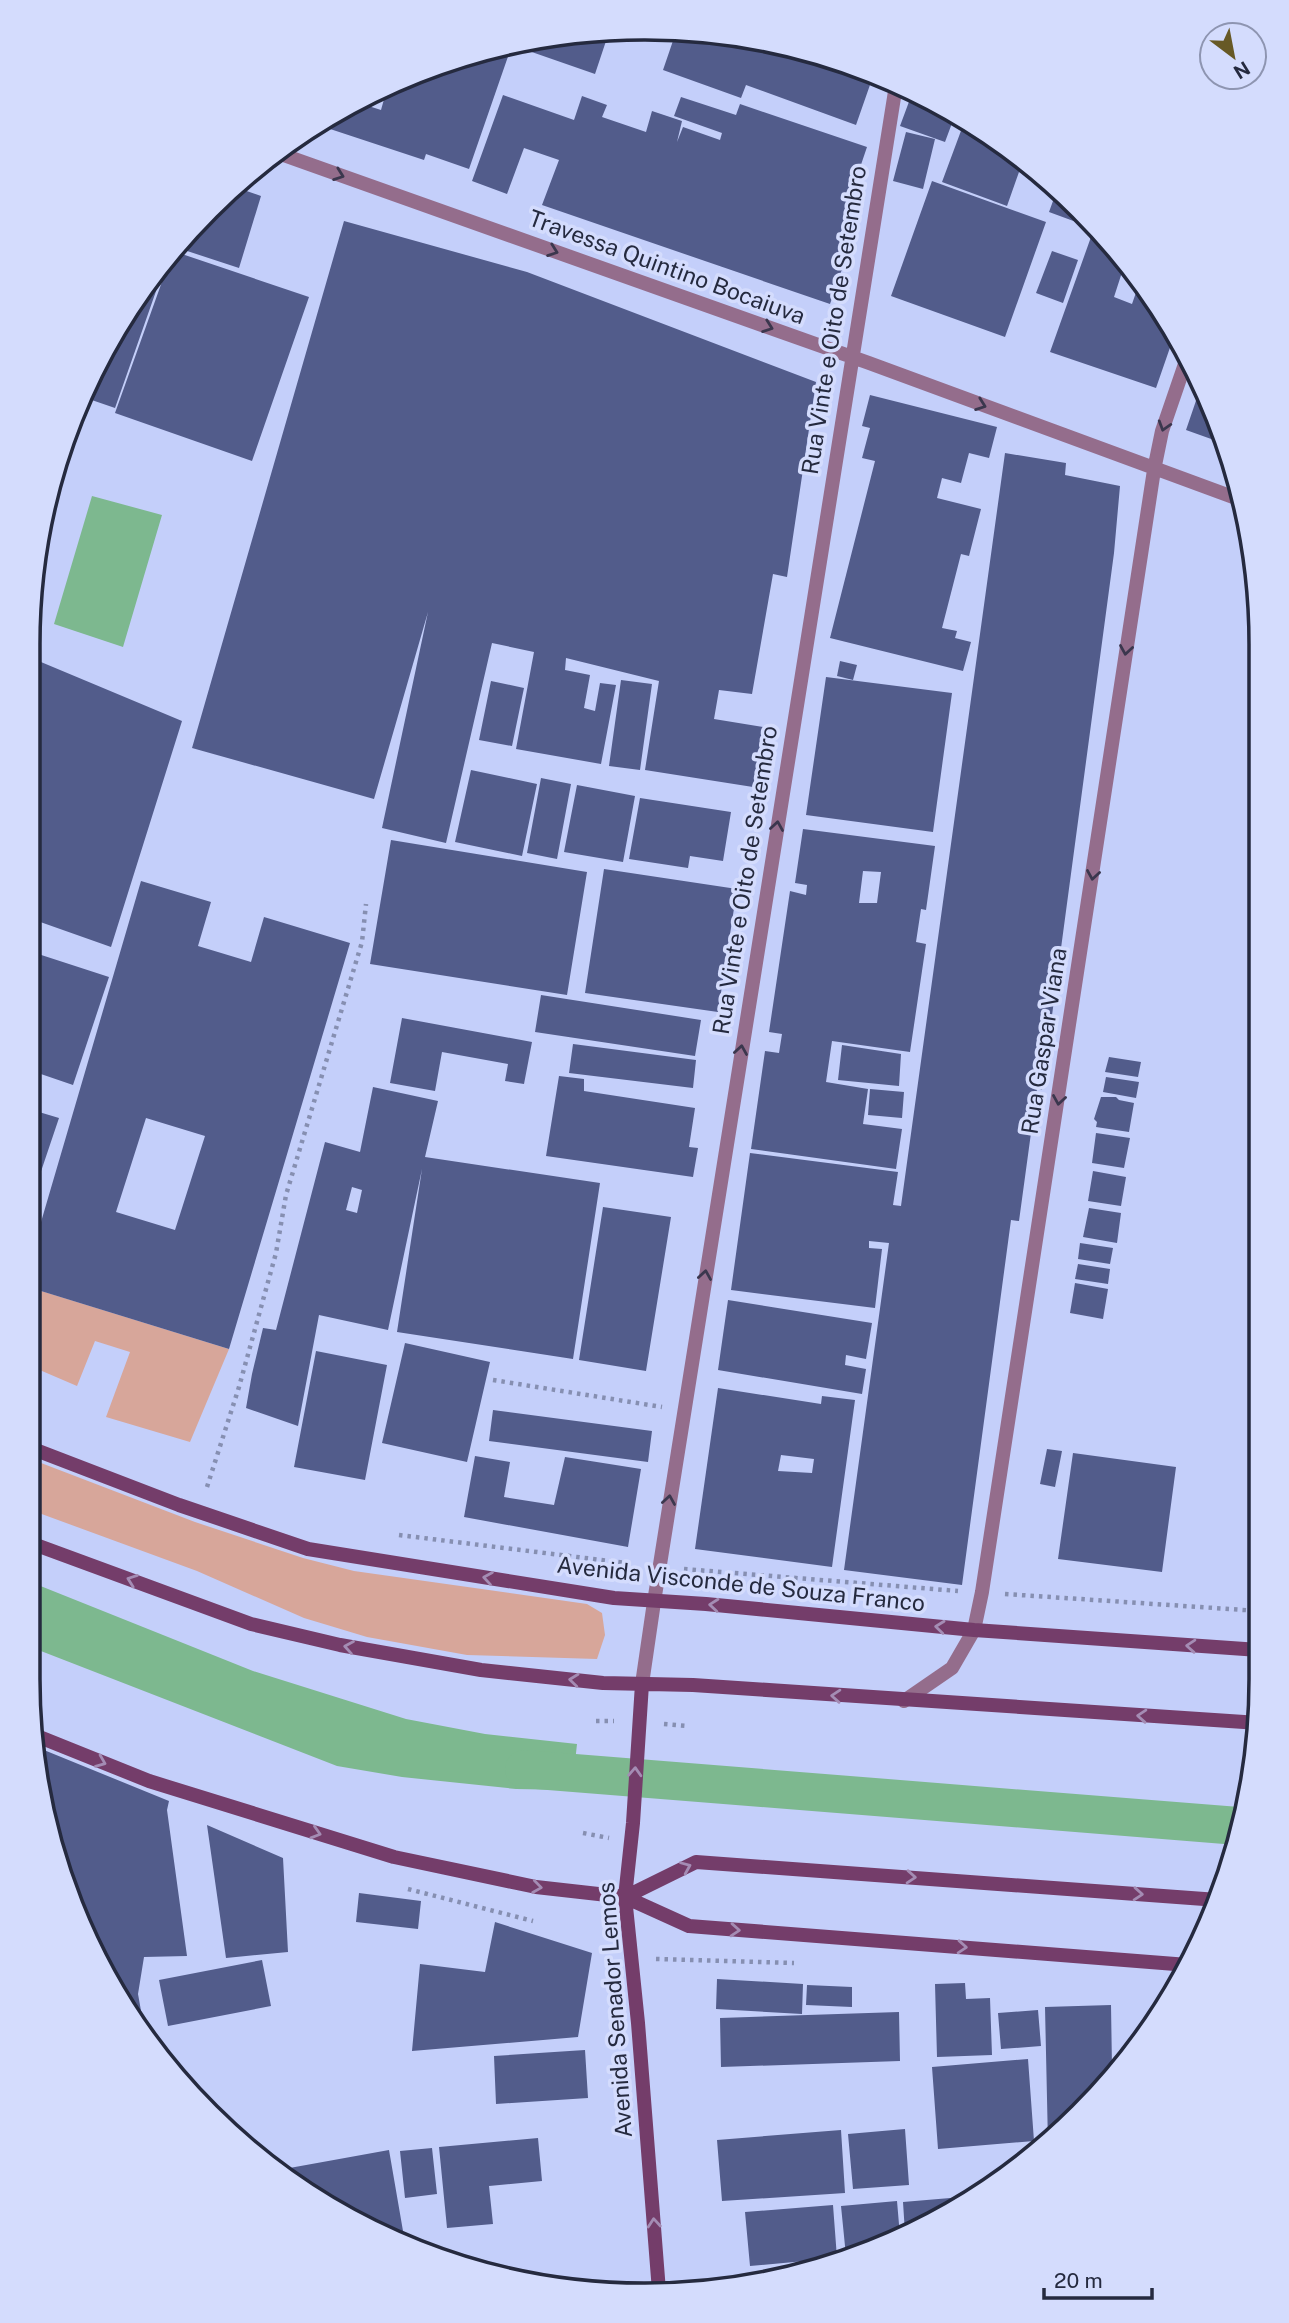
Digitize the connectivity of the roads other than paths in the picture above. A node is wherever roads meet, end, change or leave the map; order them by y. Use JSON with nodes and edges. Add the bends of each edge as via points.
{"nodes":[{"id":1,"x":894,"y":95,"type":"edge"},
{"id":2,"x":288,"y":157,"type":"edge"},
{"id":3,"x":851,"y":357,"type":"junction"},
{"id":4,"x":1183,"y":371,"type":"edge"},
{"id":5,"x":1154,"y":470,"type":"junction"},
{"id":6,"x":1230,"y":496,"type":"edge"},
{"id":7,"x":40,"y":1452,"type":"edge"},
{"id":8,"x":40,"y":1546,"type":"edge"},
{"id":9,"x":654,"y":1602,"type":"junction"},
{"id":10,"x":974,"y":1630,"type":"junction"},
{"id":11,"x":1249,"y":1649,"type":"edge"},
{"id":12,"x":642,"y":1684,"type":"junction"},
{"id":13,"x":904,"y":1701,"type":"junction"},
{"id":14,"x":1247,"y":1722,"type":"edge"},
{"id":15,"x":44,"y":1739,"type":"edge"},
{"id":16,"x":625,"y":1897,"type":"junction"},
{"id":17,"x":1207,"y":1899,"type":"edge"},
{"id":18,"x":1177,"y":1964,"type":"edge"},
{"id":19,"x":658,"y":2282,"type":"edge"}],
"edges":[{"from":1,"to":3,"type":"street","name":"Rua Vinte e Oito de Setembro"},
{"from":2,"to":3,"type":"street","name":"Travessa Quintino Bocaiuva","one_way":true},
{"from":3,"to":5,"type":"street","name":"Travessa Quintino Bocaiuva","one_way":true},
{"from":9,"to":3,"type":"street","name":"Rua Vinte e Oito de Setembro","one_way":true},
{"from":4,"to":5,"type":"street","name":"Rua Gaspar Viana","one_way":true},
{"from":5,"to":6,"type":"street","name":"Travessa Quintino Bocaiuva"},
{"from":5,"to":10,"type":"street","name":"Rua Gaspar Viana","one_way":true},
{"from":9,"to":7,"type":"main road","name":"Avenida Visconde de Souza Franco","one_way":true,"via":[[308,1549]]},
{"from":12,"to":8,"type":"main road","one_way":true,"via":[[481,1670],[340,1645],[251,1624]]},
{"from":10,"to":9,"type":"main road","name":"Avenida Visconde de Souza Franco","one_way":true},
{"from":9,"to":12,"type":"street","name":"Rua Vinte e Oito de Setembro"},
{"from":11,"to":10,"type":"main road","name":"Avenida Visconde de Souza Franco","one_way":true},
{"from":10,"to":13,"type":"street","name":"Rua Gaspar Viana","via":[[953,1668]]},
{"from":13,"to":12,"type":"main road","one_way":true},
{"from":16,"to":12,"type":"main road","name":"Avenida Senador Lemos","one_way":true},
{"from":14,"to":13,"type":"main road","one_way":true},
{"from":15,"to":16,"type":"main road","one_way":true,"via":[[149,1782],[394,1857],[536,1887]]},
{"from":16,"to":17,"type":"main road","one_way":true,"via":[[696,1862]]},
{"from":16,"to":18,"type":"main road","one_way":true,"via":[[689,1926]]},
{"from":19,"to":16,"type":"main road","name":"Avenida Senador Lemos","one_way":true}]}
